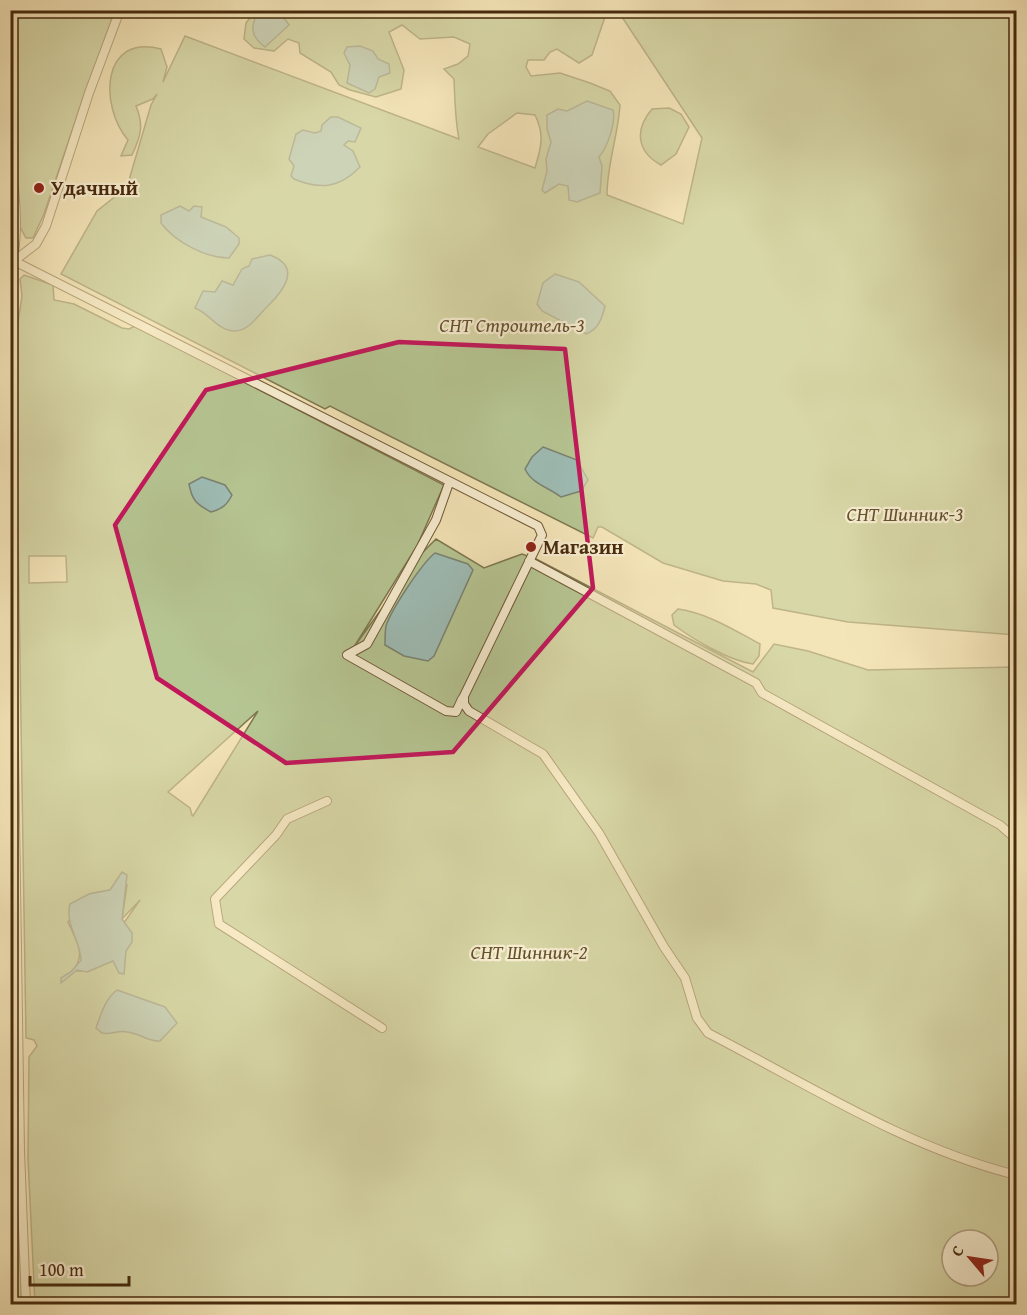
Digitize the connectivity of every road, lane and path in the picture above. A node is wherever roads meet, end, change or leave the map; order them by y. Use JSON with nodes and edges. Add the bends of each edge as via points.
{"nodes":[{"id":1,"x":120,"y":10,"type":"edge"},
{"id":2,"x":10,"y":159,"type":"edge"},
{"id":3,"x":12,"y":260,"type":"edge"},
{"id":4,"x":10,"y":272,"type":"edge"},
{"id":5,"x":449,"y":483,"type":"junction"},
{"id":6,"x":10,"y":484,"type":"edge"},
{"id":7,"x":529,"y":561,"type":"junction"},
{"id":8,"x":464,"y":696,"type":"junction"},
{"id":9,"x":327,"y":801,"type":"dead end"},
{"id":10,"x":1017,"y":839,"type":"edge"},
{"id":11,"x":382,"y":1028,"type":"dead end"},
{"id":12,"x":10,"y":1151,"type":"edge"},
{"id":13,"x":20,"y":1151,"type":"junction"},
{"id":14,"x":1017,"y":1175,"type":"edge"},
{"id":15,"x":26,"y":1305,"type":"edge"}],
"edges":[{"from":1,"to":3,"type":"street","via":[[46,226],[36,244]]},
{"from":2,"to":3,"type":"street","via":[[14,184]]},
{"from":3,"to":4,"type":"street"},
{"from":3,"to":5,"type":"street"},
{"from":5,"to":7,"type":"street","via":[[538,526],[542,535]]},
{"from":5,"to":8,"type":"street","via":[[436,520],[368,644],[347,655],[446,711],[456,712]]},
{"from":6,"to":13,"type":"street"},
{"from":7,"to":8,"type":"street"},
{"from":7,"to":10,"type":"street","via":[[756,682],[762,693],[1000,825]]},
{"from":8,"to":14,"type":"street","via":[[469,711],[543,754],[558,774],[599,833],[687,981],[697,1018],[708,1033],[909,1139]]},
{"from":9,"to":11,"type":"street","via":[[287,819],[215,899],[219,924]]},
{"from":12,"to":13,"type":"street"},
{"from":13,"to":15,"type":"street"}]}
